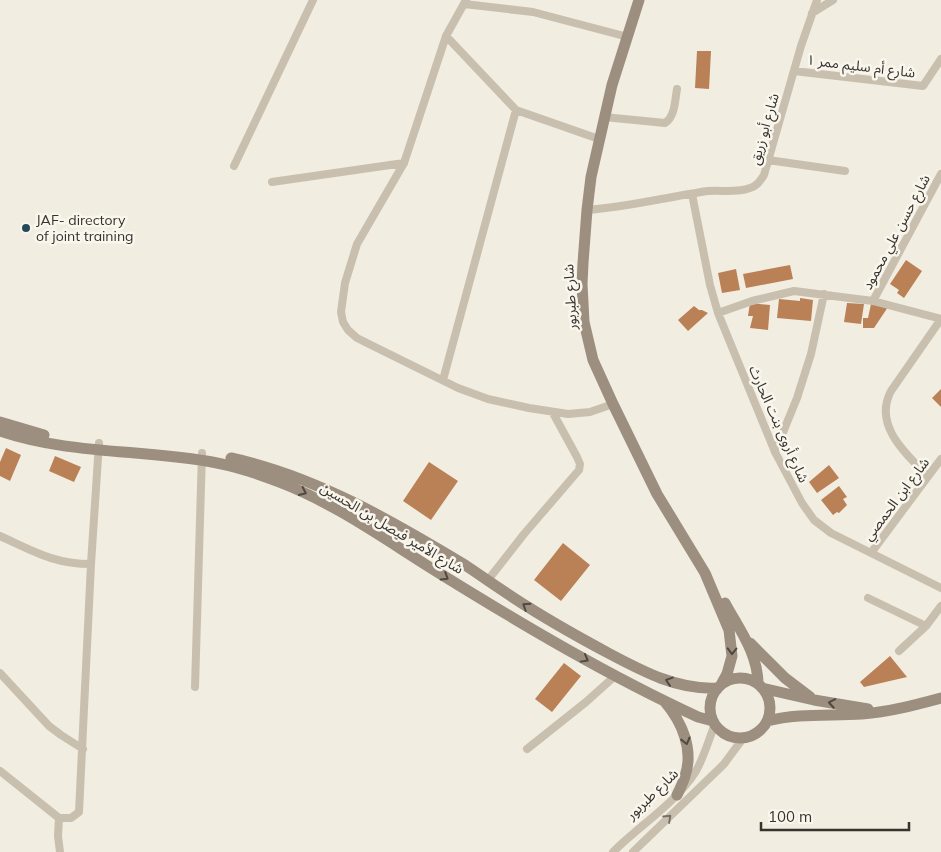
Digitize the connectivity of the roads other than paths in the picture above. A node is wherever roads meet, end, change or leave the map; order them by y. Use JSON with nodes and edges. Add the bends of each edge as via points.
{"nodes":[{"id":1,"x":313,"y":0,"type":"edge"},
{"id":2,"x":639,"y":0,"type":"edge"},
{"id":3,"x":646,"y":0,"type":"edge"},
{"id":4,"x":817,"y":0,"type":"edge"},
{"id":5,"x":833,"y":0,"type":"edge"},
{"id":6,"x":465,"y":2,"type":"edge"},
{"id":7,"x":812,"y":13,"type":"junction"},
{"id":8,"x":629,"y":32,"type":"junction"},
{"id":9,"x":446,"y":36,"type":"junction"},
{"id":10,"x":941,"y":59,"type":"edge"},
{"id":11,"x":794,"y":71,"type":"junction"},
{"id":12,"x":678,"y":89,"type":"dead end"},
{"id":13,"x":516,"y":110,"type":"junction"},
{"id":14,"x":604,"y":117,"type":"junction"},
{"id":15,"x":599,"y":139,"type":"junction"},
{"id":16,"x":768,"y":160,"type":"junction"},
{"id":17,"x":404,"y":163,"type":"junction"},
{"id":18,"x":234,"y":166,"type":"dead end"},
{"id":19,"x":845,"y":172,"type":"dead end"},
{"id":20,"x":941,"y":174,"type":"edge"},
{"id":21,"x":272,"y":182,"type":"dead end"},
{"id":22,"x":692,"y":194,"type":"junction"},
{"id":23,"x":586,"y":210,"type":"junction"},
{"id":24,"x":824,"y":294,"type":"junction"},
{"id":25,"x":873,"y":301,"type":"junction"},
{"id":26,"x":718,"y":313,"type":"junction"},
{"id":27,"x":941,"y":319,"type":"edge"},
{"id":28,"x":443,"y":380,"type":"junction"},
{"id":29,"x":613,"y":404,"type":"junction"},
{"id":30,"x":554,"y":413,"type":"junction"},
{"id":31,"x":0,"y":422,"type":"edge"},
{"id":32,"x":0,"y":431,"type":"edge"},
{"id":33,"x":99,"y":446,"type":"junction"},
{"id":34,"x":775,"y":452,"type":"junction"},
{"id":35,"x":202,"y":456,"type":"junction"},
{"id":36,"x":941,"y":460,"type":"edge"},
{"id":37,"x":928,"y":476,"type":"junction"},
{"id":38,"x":0,"y":536,"type":"edge"},
{"id":39,"x":436,"y":550,"type":"junction"},
{"id":40,"x":870,"y":553,"type":"junction"},
{"id":41,"x":423,"y":563,"type":"junction"},
{"id":42,"x":91,"y":564,"type":"junction"},
{"id":43,"x":705,"y":573,"type":"junction"},
{"id":44,"x":488,"y":580,"type":"junction"},
{"id":45,"x":941,"y":588,"type":"edge"},
{"id":46,"x":868,"y":598,"type":"dead end"},
{"id":47,"x":941,"y":606,"type":"edge"},
{"id":48,"x":926,"y":626,"type":"junction"},
{"id":49,"x":745,"y":638,"type":"junction"},
{"id":50,"x":899,"y":651,"type":"dead end"},
{"id":51,"x":0,"y":673,"type":"edge"},
{"id":52,"x":616,"y":676,"type":"junction"},
{"id":53,"x":720,"y":685,"type":"junction"},
{"id":54,"x":760,"y":686,"type":"junction"},
{"id":55,"x":195,"y":687,"type":"dead end"},
{"id":56,"x":941,"y":698,"type":"edge"},
{"id":57,"x":662,"y":699,"type":"junction"},
{"id":58,"x":814,"y":700,"type":"junction"},
{"id":59,"x":880,"y":711,"type":"junction"},
{"id":60,"x":766,"y":721,"type":"junction"},
{"id":61,"x":714,"y":722,"type":"junction"},
{"id":62,"x":744,"y":737,"type":"junction"},
{"id":63,"x":83,"y":749,"type":"junction"},
{"id":64,"x":527,"y":750,"type":"dead end"},
{"id":65,"x":0,"y":771,"type":"edge"},
{"id":66,"x":677,"y":795,"type":"junction"},
{"id":67,"x":59,"y":818,"type":"junction"},
{"id":68,"x":60,"y":852,"type":"edge"},
{"id":69,"x":612,"y":852,"type":"edge"},
{"id":70,"x":633,"y":852,"type":"edge"}],
"edges":[{"from":1,"to":18,"type":"street"},
{"from":2,"to":8,"type":"street","name":"شارع طبربور"},
{"from":3,"to":8,"type":"street","name":"شارع طبربور"},
{"from":4,"to":7,"type":"street","name":"شارع أبو زريق"},
{"from":5,"to":7,"type":"street"},
{"from":6,"to":8,"type":"street"},
{"from":6,"to":9,"type":"street"},
{"from":7,"to":11,"type":"street","name":"شارع أبو زريق"},
{"from":8,"to":14,"type":"street","name":"شارع طبربور"},
{"from":9,"to":13,"type":"street"},
{"from":9,"to":17,"type":"street"},
{"from":10,"to":11,"type":"street","name":"شارع أم سليم ممر ١","via":[[923,86]]},
{"from":11,"to":16,"type":"street","name":"شارع أبو زريق"},
{"from":12,"to":14,"type":"street","via":[[672,115],[665,123]]},
{"from":13,"to":15,"type":"street"},
{"from":13,"to":28,"type":"street"},
{"from":14,"to":15,"type":"street","name":"شارع طبربور"},
{"from":15,"to":23,"type":"street","name":"شارع طبربور"},
{"from":16,"to":19,"type":"street"},
{"from":16,"to":22,"type":"street","name":"شارع أبو زريق","via":[[764,175],[751,188]]},
{"from":17,"to":21,"type":"street"},
{"from":17,"to":28,"type":"street","via":[[357,244],[345,283],[341,312],[343,322],[357,338]]},
{"from":20,"to":25,"type":"street","name":"شارع حسن علي محمود"},
{"from":22,"to":23,"type":"street","name":"شارع أبو زريق"},
{"from":22,"to":26,"type":"street","name":"شارع أروى بنت الحارث"},
{"from":23,"to":29,"type":"street","name":"شارع طبربور","via":[[582,284],[584,322],[593,360]]},
{"from":24,"to":25,"type":"street"},
{"from":24,"to":26,"type":"street","via":[[780,293]]},
{"from":24,"to":34,"type":"street","via":[[811,354]]},
{"from":25,"to":27,"type":"street"},
{"from":26,"to":34,"type":"street","name":"شارع أروى بنت الحارث"},
{"from":27,"to":37,"type":"street","via":[[885,403],[888,427]]},
{"from":28,"to":30,"type":"street","via":[[488,399]]},
{"from":29,"to":30,"type":"street","via":[[580,413]]},
{"from":29,"to":43,"type":"street","name":"شارع طبربور","via":[[657,494]]},
{"from":30,"to":44,"type":"street","via":[[577,457],[579,470]]},
{"from":31,"to":33,"type":"street","name":"شارع الأمير فيصل بن الحسين"},
{"from":32,"to":33,"type":"street","name":"شارع الأمير فيصل بن الحسين","via":[[38,441]]},
{"from":33,"to":35,"type":"street","name":"شارع الأمير فيصل بن الحسين"},
{"from":33,"to":42,"type":"street"},
{"from":34,"to":40,"type":"street","name":"شارع أروى بنت الحارث","via":[[814,520],[831,533]]},
{"from":35,"to":39,"type":"street","name":"شارع الأمير فيصل بن الحسين","via":[[248,462],[309,483],[380,516]]},
{"from":35,"to":41,"type":"street","name":"شارع الأمير فيصل بن الحسين","one_way":true,"via":[[259,474],[308,495],[346,514]]},
{"from":35,"to":55,"type":"street"},
{"from":36,"to":37,"type":"street","name":"شارع ابن الحمصي"},
{"from":37,"to":40,"type":"street","name":"شارع ابن الحمصي"},
{"from":38,"to":42,"type":"street","via":[[58,561]]},
{"from":39,"to":41,"type":"street"},
{"from":39,"to":44,"type":"street","name":"شارع الأمير فيصل بن الحسين"},
{"from":40,"to":45,"type":"street","name":"شارع أروى بنت الحارث"},
{"from":41,"to":52,"type":"street","name":"شارع الأمير فيصل بن الحسين","one_way":true},
{"from":42,"to":63,"type":"street"},
{"from":43,"to":49,"type":"street","name":"شارع طبربور","via":[[716,586]]},
{"from":43,"to":53,"type":"street","name":"شارع طبربور","one_way":true,"via":[[731,637],[731,662]]},
{"from":53,"to":44,"type":"street","name":"شارع الأمير فيصل بن الحسين","one_way":true,"via":[[695,688],[675,684],[634,667],[557,625]]},
{"from":46,"to":48,"type":"street"},
{"from":47,"to":48,"type":"street"},
{"from":48,"to":50,"type":"street"},
{"from":49,"to":54,"type":"street","name":"شارع طبربور"},
{"from":49,"to":58,"type":"street","via":[[784,678]]},
{"from":51,"to":63,"type":"street","via":[[49,726]]},
{"from":52,"to":57,"type":"street","name":"شارع الأمير فيصل بن الحسين"},
{"from":52,"to":64,"type":"street"},
{"from":53,"to":54,"type":"street","via":[[740,678],[752,680]]},
{"from":53,"to":61,"type":"street","via":[[710,704]]},
{"from":54,"to":58,"type":"street"},
{"from":54,"to":60,"type":"street","via":[[770,704]]},
{"from":56,"to":59,"type":"street"},
{"from":57,"to":61,"type":"street","name":"شارع الأمير فيصل بن الحسين"},
{"from":57,"to":66,"type":"street","one_way":true,"via":[[678,719],[687,745],[687,770]]},
{"from":59,"to":58,"type":"street","one_way":true},
{"from":59,"to":60,"type":"street"},
{"from":60,"to":62,"type":"street","via":[[757,732]]},
{"from":61,"to":62,"type":"street","via":[[727,735]]},
{"from":61,"to":66,"type":"street","name":"شارع طبربور","via":[[697,768]]},
{"from":70,"to":62,"type":"street","name":"شارع طبربور","one_way":true,"via":[[711,778]]},
{"from":63,"to":67,"type":"street","via":[[79,812],[72,818]]},
{"from":65,"to":67,"type":"street"},
{"from":66,"to":69,"type":"street","name":"شارع طبربور"},
{"from":67,"to":68,"type":"street"}]}
